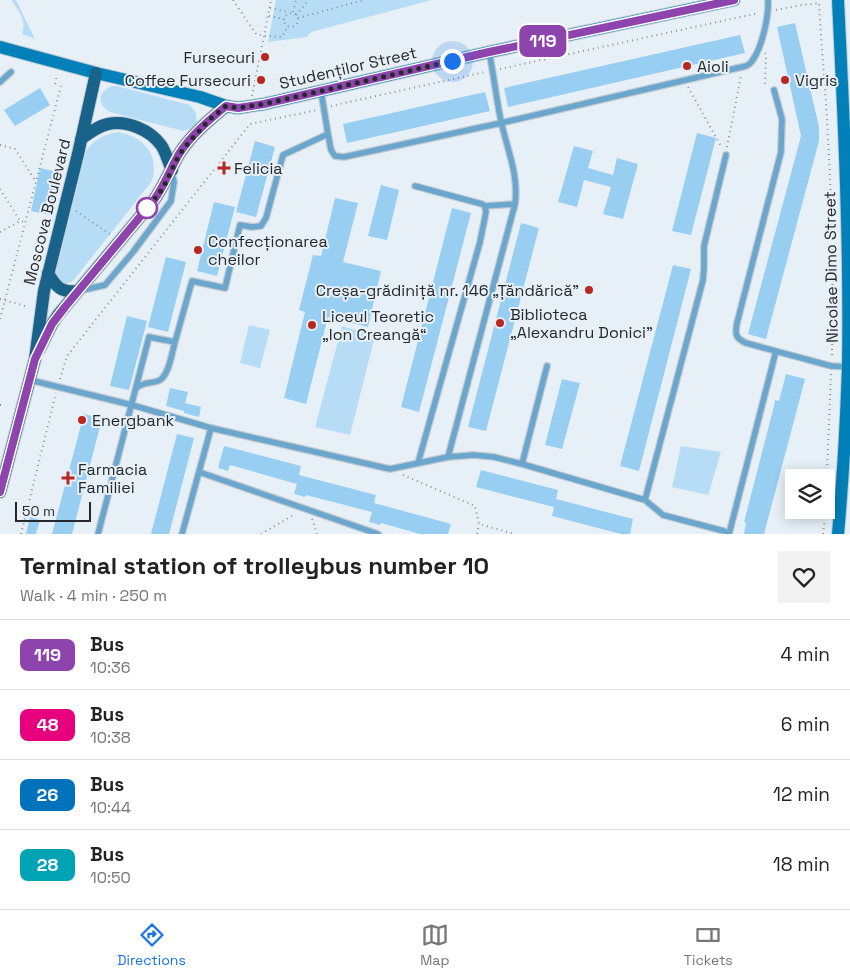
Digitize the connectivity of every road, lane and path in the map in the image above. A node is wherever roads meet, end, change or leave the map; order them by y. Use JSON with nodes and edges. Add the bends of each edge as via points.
{"nodes":[{"id":1,"x":233,"y":0,"type":"edge"},
{"id":2,"x":272,"y":0,"type":"edge"},
{"id":3,"x":296,"y":0,"type":"edge"},
{"id":4,"x":309,"y":0,"type":"edge"},
{"id":5,"x":364,"y":0,"type":"edge"},
{"id":6,"x":734,"y":0,"type":"edge"},
{"id":7,"x":768,"y":0,"type":"edge"},
{"id":8,"x":838,"y":0,"type":"edge"},
{"id":9,"x":270,"y":8,"type":"junction"},
{"id":10,"x":769,"y":11,"type":"junction"},
{"id":11,"x":293,"y":13,"type":"junction"},
{"id":12,"x":268,"y":16,"type":"junction"},
{"id":13,"x":298,"y":18,"type":"junction"},
{"id":14,"x":284,"y":19,"type":"junction"},
{"id":15,"x":288,"y":26,"type":"junction"},
{"id":16,"x":265,"y":36,"type":"junction"},
{"id":17,"x":760,"y":44,"type":"junction"},
{"id":18,"x":0,"y":47,"type":"edge"},
{"id":19,"x":489,"y":52,"type":"junction"},
{"id":20,"x":742,"y":67,"type":"junction"},
{"id":21,"x":493,"y":71,"type":"junction"},
{"id":22,"x":11,"y":72,"type":"dead end"},
{"id":23,"x":58,"y":73,"type":"dead end"},
{"id":24,"x":96,"y":73,"type":"junction"},
{"id":25,"x":684,"y":81,"type":"junction"},
{"id":26,"x":0,"y":82,"type":"edge"},
{"id":27,"x":54,"y":84,"type":"dead end"},
{"id":28,"x":61,"y":86,"type":"dead end"},
{"id":29,"x":774,"y":90,"type":"joint"},
{"id":30,"x":321,"y":91,"type":"junction"},
{"id":31,"x":252,"y":92,"type":"dead end"},
{"id":32,"x":226,"y":106,"type":"junction"},
{"id":33,"x":325,"y":108,"type":"junction"},
{"id":34,"x":501,"y":123,"type":"junction"},
{"id":35,"x":328,"y":134,"type":"junction"},
{"id":36,"x":81,"y":139,"type":"junction"},
{"id":37,"x":0,"y":145,"type":"edge"},
{"id":38,"x":726,"y":155,"type":"junction"},
{"id":39,"x":172,"y":170,"type":"junction"},
{"id":40,"x":36,"y":182,"type":"junction"},
{"id":41,"x":415,"y":186,"type":"dead end"},
{"id":42,"x":0,"y":189,"type":"edge"},
{"id":43,"x":515,"y":204,"type":"junction"},
{"id":44,"x":485,"y":206,"type":"junction"},
{"id":45,"x":72,"y":208,"type":"dead end"},
{"id":46,"x":20,"y":221,"type":"junction"},
{"id":47,"x":25,"y":222,"type":"junction"},
{"id":48,"x":0,"y":232,"type":"edge"},
{"id":49,"x":111,"y":235,"type":"dead end"},
{"id":50,"x":48,"y":273,"type":"junction"},
{"id":51,"x":78,"y":291,"type":"junction"},
{"id":52,"x":0,"y":299,"type":"edge"},
{"id":53,"x":5,"y":300,"type":"junction"},
{"id":54,"x":29,"y":307,"type":"dead end"},
{"id":55,"x":0,"y":319,"type":"edge"},
{"id":56,"x":175,"y":342,"type":"junction"},
{"id":57,"x":776,"y":351,"type":"junction"},
{"id":58,"x":35,"y":359,"type":"junction"},
{"id":59,"x":547,"y":366,"type":"dead end"},
{"id":60,"x":831,"y":366,"type":"junction"},
{"id":61,"x":848,"y":367,"type":"junction"},
{"id":62,"x":30,"y":380,"type":"junction"},
{"id":63,"x":58,"y":387,"type":"junction"},
{"id":64,"x":136,"y":388,"type":"junction"},
{"id":65,"x":132,"y":405,"type":"junction"},
{"id":66,"x":211,"y":428,"type":"junction"},
{"id":67,"x":448,"y":457,"type":"junction"},
{"id":68,"x":418,"y":463,"type":"junction"},
{"id":69,"x":522,"y":464,"type":"junction"},
{"id":70,"x":827,"y":469,"type":"edge"},
{"id":71,"x":390,"y":470,"type":"junction"},
{"id":72,"x":199,"y":472,"type":"junction"},
{"id":73,"x":0,"y":492,"type":"edge"},
{"id":74,"x":645,"y":500,"type":"junction"},
{"id":75,"x":307,"y":509,"type":"junction"},
{"id":76,"x":825,"y":519,"type":"edge"},
{"id":77,"x":480,"y":524,"type":"junction"},
{"id":78,"x":21,"y":534,"type":"edge"},
{"id":79,"x":98,"y":534,"type":"edge"},
{"id":80,"x":182,"y":534,"type":"edge"},
{"id":81,"x":261,"y":534,"type":"edge"},
{"id":82,"x":317,"y":534,"type":"edge"},
{"id":83,"x":378,"y":534,"type":"edge"},
{"id":84,"x":477,"y":534,"type":"edge"},
{"id":85,"x":514,"y":534,"type":"edge"},
{"id":86,"x":729,"y":534,"type":"edge"},
{"id":87,"x":823,"y":534,"type":"edge"},
{"id":88,"x":838,"y":534,"type":"edge"}],
"edges":[{"from":1,"to":16,"type":"path","via":[[256,34]]},
{"from":2,"to":9,"type":"path"},
{"from":3,"to":11,"type":"path"},
{"from":4,"to":11,"type":"path"},
{"from":5,"to":13,"type":"path"},
{"from":6,"to":19,"type":"main road","name":"Studenților Street"},
{"from":7,"to":10,"type":"lane"},
{"from":8,"to":61,"type":"main road","name":"Nicolae Dimo Street","via":[[847,214]]},
{"from":9,"to":11,"type":"path"},
{"from":9,"to":12,"type":"path"},
{"from":10,"to":17,"type":"lane"},
{"from":10,"to":21,"type":"path"},
{"from":10,"to":60,"type":"path","via":[[818,3],[827,120]]},
{"from":11,"to":13,"type":"path"},
{"from":11,"to":14,"type":"path","via":[[286,14]]},
{"from":12,"to":14,"type":"path"},
{"from":12,"to":16,"type":"path"},
{"from":13,"to":15,"type":"path","via":[[293,27]]},
{"from":14,"to":15,"type":"path"},
{"from":15,"to":16,"type":"path","via":[[282,37]]},
{"from":16,"to":31,"type":"path"},
{"from":17,"to":20,"type":"lane","via":[[752,62]]},
{"from":17,"to":29,"type":"path","via":[[766,55],[765,83]]},
{"from":18,"to":24,"type":"main road","name":"Studenților Street"},
{"from":19,"to":21,"type":"lane"},
{"from":19,"to":30,"type":"main road","name":"Studenților Street"},
{"from":20,"to":25,"type":"lane"},
{"from":20,"to":38,"type":"path"},
{"from":21,"to":33,"type":"path"},
{"from":21,"to":34,"type":"lane"},
{"from":22,"to":26,"type":"lane"},
{"from":23,"to":27,"type":"path"},
{"from":24,"to":32,"type":"main road","name":"Studenților Street"},
{"from":24,"to":36,"type":"main road","name":"Moscova Boulevard"},
{"from":25,"to":34,"type":"lane"},
{"from":25,"to":38,"type":"path"},
{"from":28,"to":40,"type":"path"},
{"from":29,"to":57,"type":"lane","via":[[782,119],[780,152],[736,330],[742,341]]},
{"from":30,"to":32,"type":"main road","name":"Studenților Street","via":[[252,106]]},
{"from":30,"to":33,"type":"lane"},
{"from":32,"to":39,"type":"main road","name":"Moscova Boulevard","via":[[197,132]]},
{"from":33,"to":35,"type":"lane"},
{"from":33,"to":63,"type":"path","via":[[250,124],[67,356]]},
{"from":34,"to":35,"type":"lane","via":[[344,157],[335,156]]},
{"from":34,"to":43,"type":"lane","via":[[515,174]]},
{"from":35,"to":56,"type":"lane","via":[[283,155],[266,218],[261,226],[240,225],[225,288],[192,281]]},
{"from":36,"to":39,"type":"main road","via":[[109,124],[138,127],[152,134]]},
{"from":36,"to":50,"type":"main road","name":"Moscova Boulevard"},
{"from":37,"to":40,"type":"path","via":[[15,149]]},
{"from":38,"to":74,"type":"lane","via":[[704,246],[703,280]]},
{"from":39,"to":51,"type":"main road","name":"Moscova Boulevard","via":[[154,200]]},
{"from":39,"to":51,"type":"lane","via":[[171,201],[133,252],[105,286]]},
{"from":40,"to":47,"type":"path"},
{"from":41,"to":44,"type":"lane"},
{"from":42,"to":46,"type":"path"},
{"from":43,"to":44,"type":"lane"},
{"from":43,"to":67,"type":"lane"},
{"from":44,"to":68,"type":"lane","via":[[480,242]]},
{"from":45,"to":49,"type":"path"},
{"from":46,"to":47,"type":"path"},
{"from":46,"to":48,"type":"path"},
{"from":47,"to":53,"type":"path"},
{"from":50,"to":51,"type":"main road","via":[[59,288]]},
{"from":50,"to":58,"type":"main road","name":"Moscova Boulevard"},
{"from":51,"to":58,"type":"main road","name":"Moscova Boulevard","via":[[52,324]]},
{"from":52,"to":53,"type":"path"},
{"from":53,"to":54,"type":"path"},
{"from":53,"to":55,"type":"path"},
{"from":56,"to":64,"type":"lane","via":[[164,377]]},
{"from":56,"to":64,"type":"lane","via":[[149,337]]},
{"from":57,"to":60,"type":"lane"},
{"from":57,"to":86,"type":"lane"},
{"from":58,"to":62,"type":"main road","name":"Moscova Boulevard"},
{"from":59,"to":69,"type":"lane"},
{"from":60,"to":61,"type":"lane"},
{"from":60,"to":70,"type":"path"},
{"from":61,"to":88,"type":"main road","name":"Nicolae Dimo Street"},
{"from":62,"to":63,"type":"lane"},
{"from":62,"to":73,"type":"main road","name":"Moscova Boulevard"},
{"from":63,"to":65,"type":"lane"},
{"from":63,"to":78,"type":"path"},
{"from":64,"to":65,"type":"lane"},
{"from":65,"to":66,"type":"lane"},
{"from":65,"to":79,"type":"lane"},
{"from":66,"to":71,"type":"lane"},
{"from":66,"to":72,"type":"lane"},
{"from":67,"to":68,"type":"lane"},
{"from":67,"to":69,"type":"lane","via":[[485,455]]},
{"from":68,"to":71,"type":"lane"},
{"from":69,"to":74,"type":"lane"},
{"from":71,"to":77,"type":"path","via":[[475,506]]},
{"from":72,"to":75,"type":"lane"},
{"from":72,"to":80,"type":"lane"},
{"from":74,"to":86,"type":"lane","via":[[663,515]]},
{"from":75,"to":81,"type":"path"},
{"from":75,"to":82,"type":"path"},
{"from":75,"to":83,"type":"lane"},
{"from":76,"to":87,"type":"path"},
{"from":77,"to":84,"type":"path"},
{"from":77,"to":85,"type":"path"}]}
